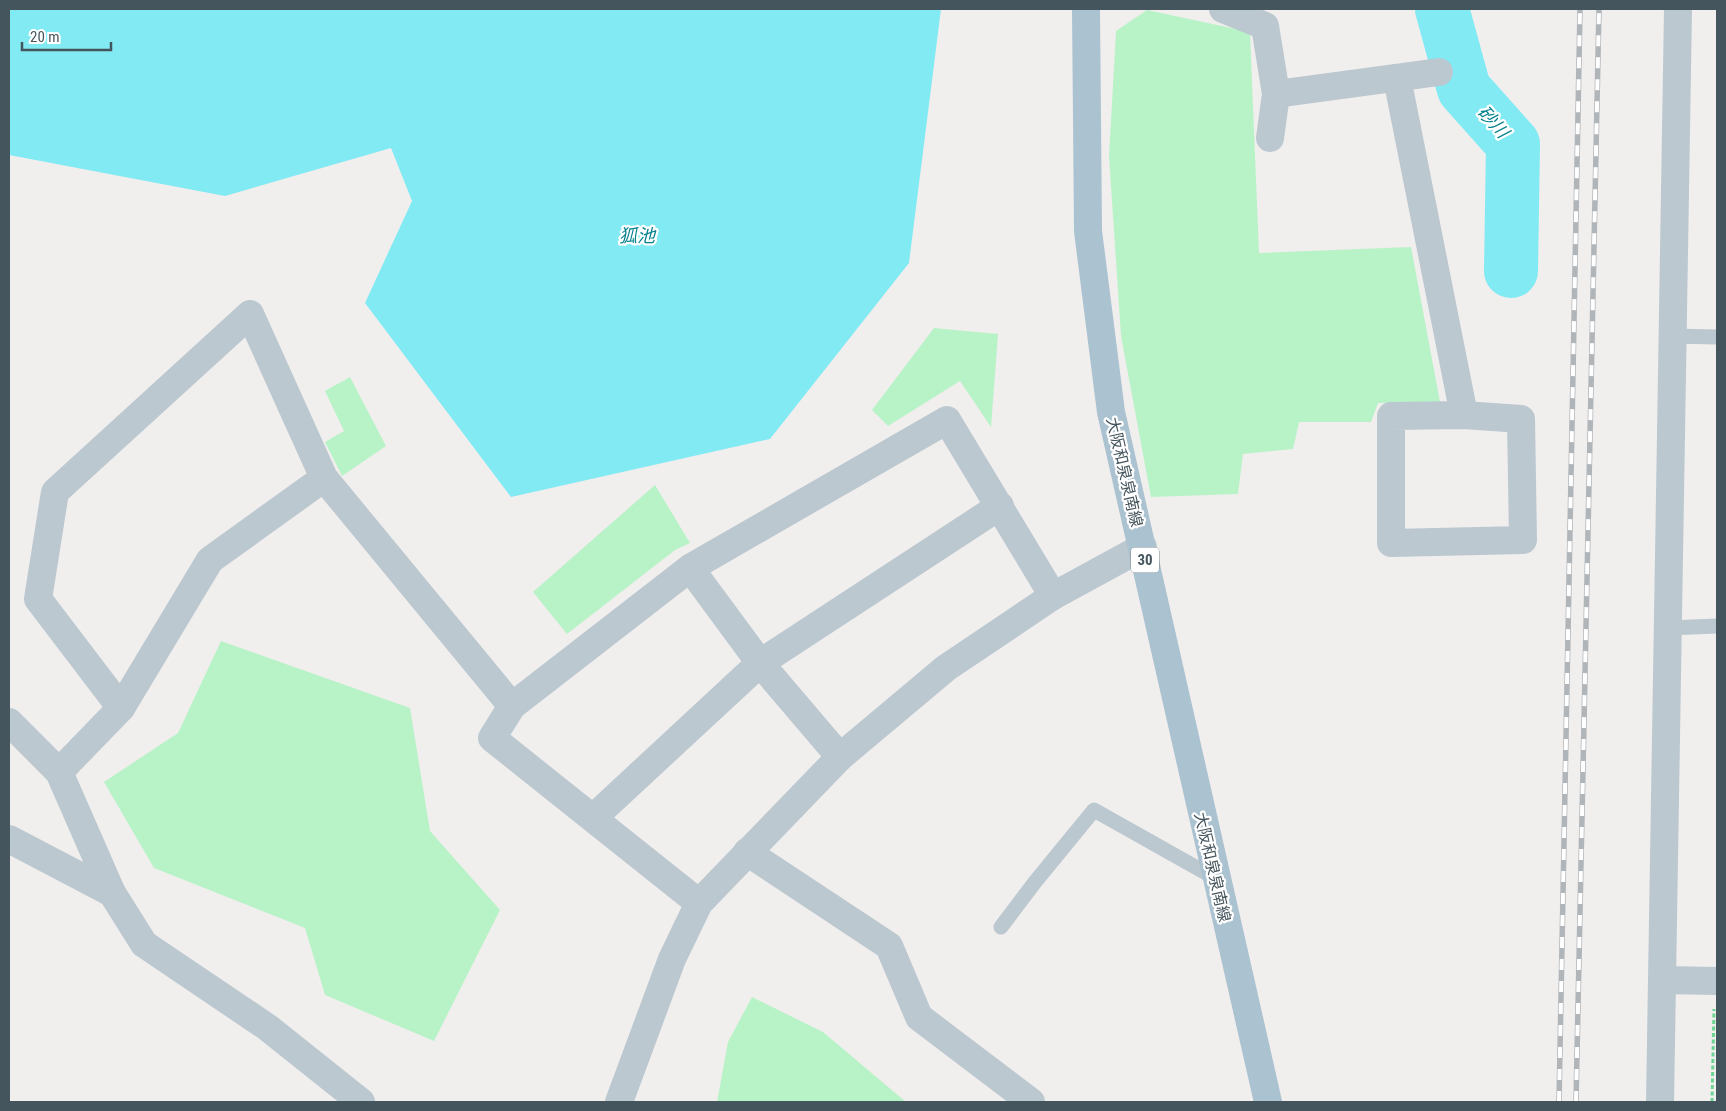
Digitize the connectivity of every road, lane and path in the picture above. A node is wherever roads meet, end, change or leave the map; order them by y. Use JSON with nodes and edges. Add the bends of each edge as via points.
{"nodes":[{"id":1,"x":1086,"y":9,"type":"edge"},
{"id":2,"x":1223,"y":9,"type":"edge"},
{"id":3,"x":1678,"y":9,"type":"edge"},
{"id":4,"x":1438,"y":72,"type":"dead end"},
{"id":5,"x":1397,"y":78,"type":"junction"},
{"id":6,"x":1276,"y":94,"type":"junction"},
{"id":7,"x":1270,"y":138,"type":"dead end"},
{"id":8,"x":1672,"y":336,"type":"junction"},
{"id":9,"x":1717,"y":337,"type":"edge"},
{"id":10,"x":1464,"y":415,"type":"junction"},
{"id":11,"x":324,"y":478,"type":"junction"},
{"id":12,"x":1000,"y":506,"type":"junction"},
{"id":13,"x":1142,"y":547,"type":"junction"},
{"id":14,"x":690,"y":568,"type":"junction"},
{"id":15,"x":1053,"y":596,"type":"junction"},
{"id":16,"x":1717,"y":626,"type":"edge"},
{"id":17,"x":1668,"y":628,"type":"junction"},
{"id":18,"x":760,"y":663,"type":"junction"},
{"id":19,"x":512,"y":706,"type":"junction"},
{"id":20,"x":121,"y":708,"type":"junction"},
{"id":21,"x":9,"y":722,"type":"edge"},
{"id":22,"x":840,"y":757,"type":"junction"},
{"id":23,"x":59,"y":772,"type":"junction"},
{"id":24,"x":593,"y":818,"type":"junction"},
{"id":25,"x":9,"y":839,"type":"edge"},
{"id":26,"x":747,"y":852,"type":"junction"},
{"id":27,"x":1215,"y":878,"type":"junction"},
{"id":28,"x":112,"y":893,"type":"junction"},
{"id":29,"x":699,"y":903,"type":"junction"},
{"id":30,"x":1002,"y":927,"type":"dead end"},
{"id":31,"x":1664,"y":980,"type":"junction"},
{"id":32,"x":1716,"y":981,"type":"edge"},
{"id":33,"x":361,"y":1102,"type":"edge"},
{"id":34,"x":619,"y":1102,"type":"edge"},
{"id":35,"x":1031,"y":1102,"type":"edge"},
{"id":36,"x":1268,"y":1102,"type":"edge"},
{"id":37,"x":1660,"y":1102,"type":"edge"},
{"id":38,"x":1712,"y":1102,"type":"edge"}],
"edges":[{"from":1,"to":13,"type":"main road","name":"大阪和泉泉南線","number":"30","via":[[1088,230],[1111,412]]},
{"from":2,"to":6,"type":"street","via":[[1265,26]]},
{"from":3,"to":8,"type":"street"},
{"from":4,"to":5,"type":"street"},
{"from":5,"to":6,"type":"street"},
{"from":5,"to":10,"type":"street"},
{"from":6,"to":7,"type":"street"},
{"from":8,"to":9,"type":"lane"},
{"from":8,"to":17,"type":"street"},
{"from":10,"to":10,"type":"street","via":[[1521,419],[1523,540],[1392,543],[1391,416]]},
{"from":11,"to":19,"type":"street"},
{"from":11,"to":20,"type":"street","via":[[210,560]]},
{"from":11,"to":20,"type":"street","via":[[250,314],[55,492],[38,598]]},
{"from":12,"to":14,"type":"street","via":[[946,420]]},
{"from":12,"to":15,"type":"street"},
{"from":12,"to":18,"type":"street"},
{"from":13,"to":15,"type":"street"},
{"from":13,"to":27,"type":"main road","name":"大阪和泉泉南線","number":"30"},
{"from":14,"to":18,"type":"street"},
{"from":14,"to":19,"type":"street"},
{"from":15,"to":22,"type":"street","via":[[946,668]]},
{"from":16,"to":17,"type":"lane"},
{"from":17,"to":31,"type":"street"},
{"from":18,"to":22,"type":"street"},
{"from":18,"to":24,"type":"street"},
{"from":19,"to":24,"type":"street","via":[[492,738]]},
{"from":20,"to":23,"type":"street"},
{"from":21,"to":23,"type":"street"},
{"from":22,"to":26,"type":"street"},
{"from":23,"to":28,"type":"street"},
{"from":24,"to":29,"type":"street"},
{"from":25,"to":28,"type":"street"},
{"from":26,"to":29,"type":"street"},
{"from":26,"to":35,"type":"street","via":[[889,946],[919,1017]]},
{"from":27,"to":30,"type":"lane","via":[[1094,810],[1034,882]]},
{"from":27,"to":36,"type":"main road","name":"大阪和泉泉南線","number":"30"},
{"from":28,"to":33,"type":"street","via":[[144,944],[267,1027]]},
{"from":29,"to":34,"type":"street","via":[[672,959]]},
{"from":31,"to":32,"type":"street"},
{"from":31,"to":37,"type":"street"},
{"from":32,"to":38,"type":"path"}]}
